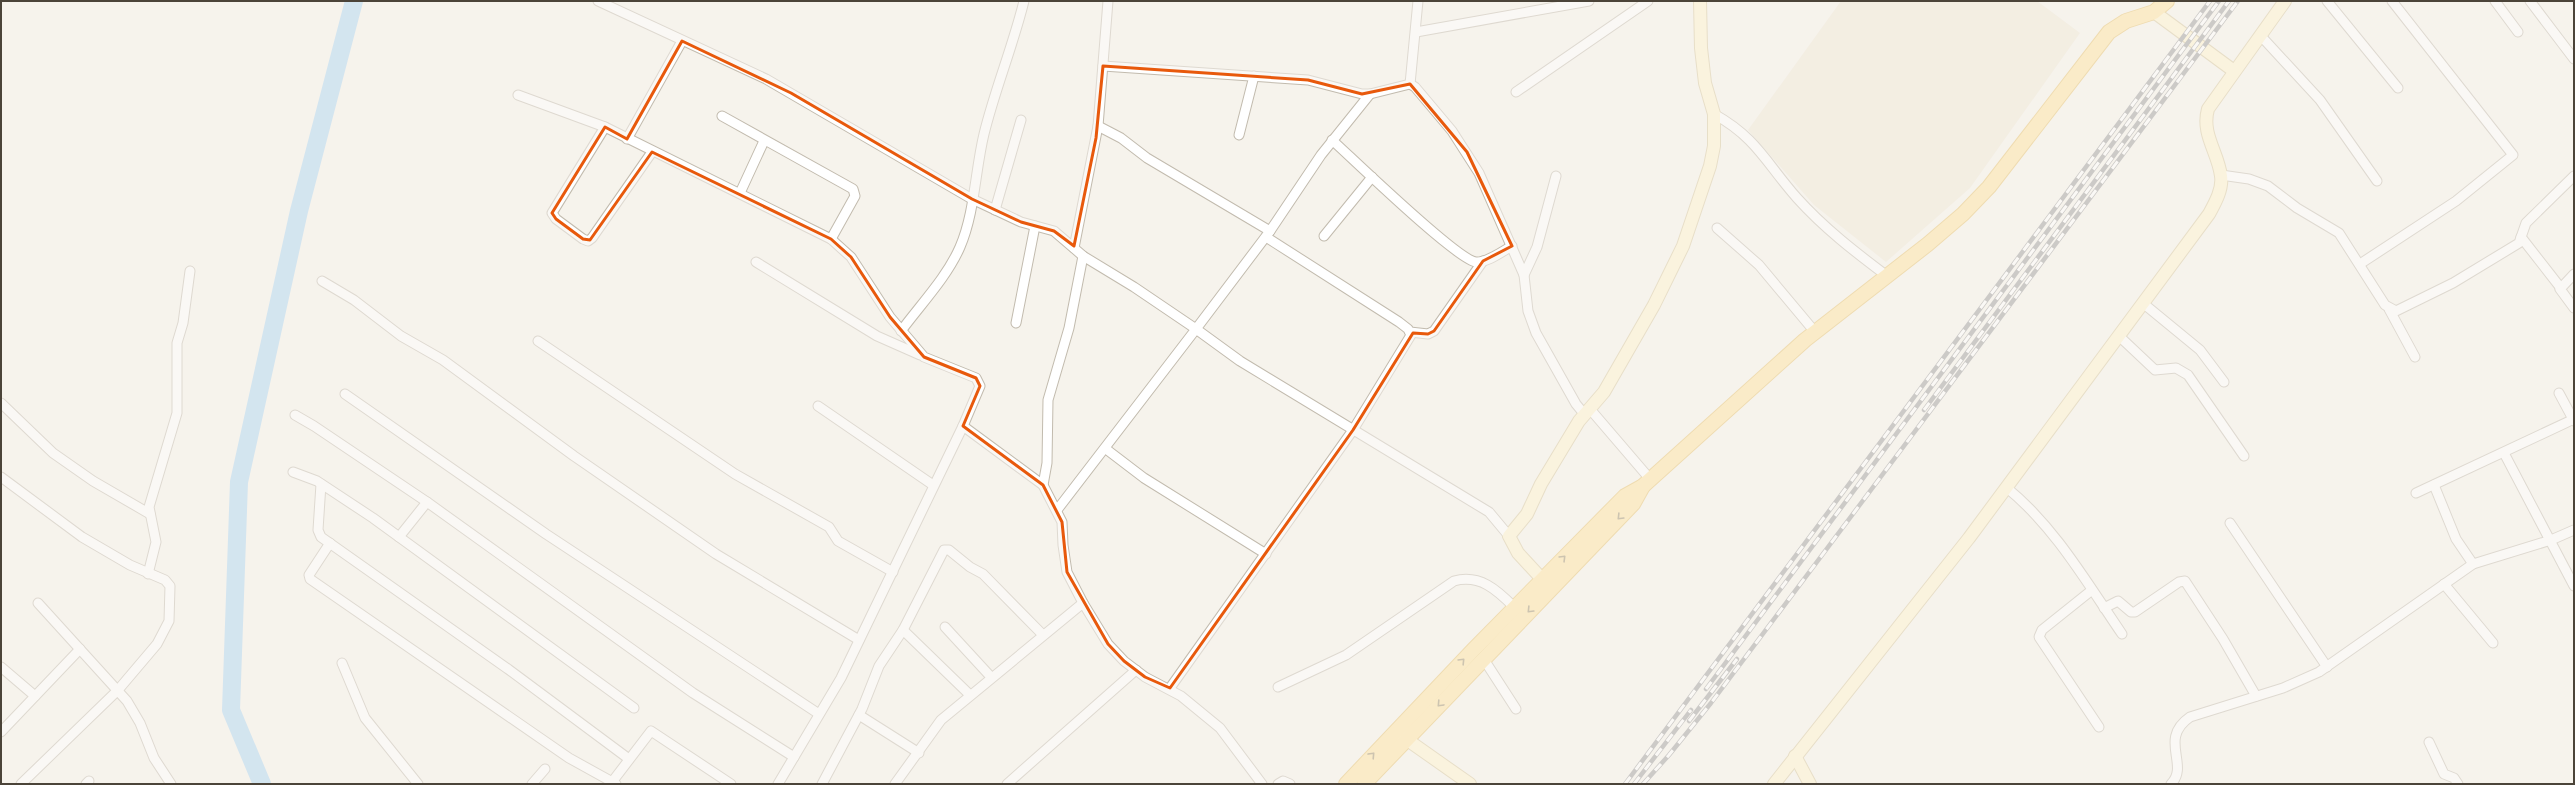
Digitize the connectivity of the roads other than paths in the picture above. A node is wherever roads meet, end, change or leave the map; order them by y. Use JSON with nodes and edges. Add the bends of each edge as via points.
{"nodes":[{"id":1,"x":598,"y":1,"type":"edge"},
{"id":2,"x":1024,"y":1,"type":"edge"},
{"id":3,"x":1108,"y":1,"type":"edge"},
{"id":4,"x":1418,"y":1,"type":"edge"},
{"id":5,"x":1589,"y":1,"type":"edge"},
{"id":6,"x":1648,"y":1,"type":"edge"},
{"id":7,"x":1700,"y":1,"type":"edge"},
{"id":8,"x":2167,"y":1,"type":"edge"},
{"id":9,"x":2285,"y":1,"type":"edge"},
{"id":10,"x":2327,"y":1,"type":"edge"},
{"id":11,"x":2392,"y":1,"type":"edge"},
{"id":12,"x":2496,"y":1,"type":"edge"},
{"id":13,"x":2530,"y":1,"type":"edge"},
{"id":14,"x":2154,"y":12,"type":"junction"},
{"id":15,"x":1416,"y":32,"type":"junction"},
{"id":16,"x":2518,"y":32,"type":"dead end"},
{"id":17,"x":2260,"y":35,"type":"junction"},
{"id":18,"x":682,"y":41,"type":"junction"},
{"id":19,"x":2574,"y":59,"type":"edge"},
{"id":20,"x":1103,"y":66,"type":"junction"},
{"id":21,"x":2234,"y":71,"type":"junction"},
{"id":22,"x":1254,"y":76,"type":"junction"},
{"id":23,"x":1410,"y":84,"type":"junction"},
{"id":24,"x":2398,"y":88,"type":"dead end"},
{"id":25,"x":1516,"y":92,"type":"dead end"},
{"id":26,"x":1370,"y":94,"type":"junction"},
{"id":27,"x":518,"y":95,"type":"dead end"},
{"id":28,"x":1714,"y":114,"type":"junction"},
{"id":29,"x":722,"y":116,"type":"dead end"},
{"id":30,"x":1021,"y":120,"type":"dead end"},
{"id":31,"x":1098,"y":126,"type":"junction"},
{"id":32,"x":605,"y":127,"type":"junction"},
{"id":33,"x":1240,"y":135,"type":"dead end"},
{"id":34,"x":627,"y":139,"type":"junction"},
{"id":35,"x":1332,"y":140,"type":"junction"},
{"id":36,"x":764,"y":141,"type":"junction"},
{"id":37,"x":652,"y":152,"type":"junction"},
{"id":38,"x":2221,"y":175,"type":"junction"},
{"id":39,"x":1556,"y":176,"type":"dead end"},
{"id":40,"x":2574,"y":176,"type":"edge"},
{"id":41,"x":1372,"y":177,"type":"junction"},
{"id":42,"x":2377,"y":181,"type":"dead end"},
{"id":43,"x":740,"y":193,"type":"junction"},
{"id":44,"x":972,"y":199,"type":"junction"},
{"id":45,"x":995,"y":210,"type":"junction"},
{"id":46,"x":1035,"y":226,"type":"junction"},
{"id":47,"x":1717,"y":228,"type":"dead end"},
{"id":48,"x":1268,"y":234,"type":"junction"},
{"id":49,"x":1324,"y":236,"type":"dead end"},
{"id":50,"x":2521,"y":237,"type":"junction"},
{"id":51,"x":831,"y":239,"type":"junction"},
{"id":52,"x":1512,"y":246,"type":"junction"},
{"id":53,"x":1074,"y":248,"type":"junction"},
{"id":54,"x":1082,"y":256,"type":"junction"},
{"id":55,"x":756,"y":262,"type":"dead end"},
{"id":56,"x":1483,"y":262,"type":"junction"},
{"id":57,"x":2360,"y":264,"type":"junction"},
{"id":58,"x":190,"y":271,"type":"dead end"},
{"id":59,"x":2574,"y":274,"type":"edge"},
{"id":60,"x":1524,"y":275,"type":"junction"},
{"id":61,"x":1887,"y":276,"type":"junction"},
{"id":62,"x":322,"y":281,"type":"dead end"},
{"id":63,"x":2560,"y":287,"type":"junction"},
{"id":64,"x":2144,"y":304,"type":"junction"},
{"id":65,"x":2574,"y":308,"type":"edge"},
{"id":66,"x":2389,"y":309,"type":"junction"},
{"id":67,"x":1016,"y":323,"type":"dead end"},
{"id":68,"x":1196,"y":329,"type":"junction"},
{"id":69,"x":901,"y":331,"type":"junction"},
{"id":70,"x":1410,"y":332,"type":"junction"},
{"id":71,"x":1815,"y":332,"type":"junction"},
{"id":72,"x":2120,"y":337,"type":"junction"},
{"id":73,"x":538,"y":341,"type":"dead end"},
{"id":74,"x":924,"y":357,"type":"junction"},
{"id":75,"x":2415,"y":357,"type":"dead end"},
{"id":76,"x":2224,"y":382,"type":"dead end"},
{"id":77,"x":2559,"y":393,"type":"dead end"},
{"id":78,"x":345,"y":394,"type":"dead end"},
{"id":79,"x":1,"y":403,"type":"edge"},
{"id":80,"x":818,"y":406,"type":"dead end"},
{"id":81,"x":1588,"y":412,"type":"junction"},
{"id":82,"x":295,"y":416,"type":"dead end"},
{"id":83,"x":2574,"y":420,"type":"edge"},
{"id":84,"x":963,"y":426,"type":"junction"},
{"id":85,"x":1353,"y":430,"type":"junction"},
{"id":86,"x":1106,"y":449,"type":"junction"},
{"id":87,"x":2504,"y":453,"type":"junction"},
{"id":88,"x":2244,"y":456,"type":"dead end"},
{"id":89,"x":293,"y":472,"type":"dead end"},
{"id":90,"x":1,"y":477,"type":"edge"},
{"id":91,"x":1647,"y":482,"type":"junction"},
{"id":92,"x":322,"y":484,"type":"junction"},
{"id":93,"x":933,"y":485,"type":"junction"},
{"id":94,"x":2434,"y":485,"type":"junction"},
{"id":95,"x":1043,"y":486,"type":"junction"},
{"id":96,"x":2007,"y":488,"type":"junction"},
{"id":97,"x":2416,"y":493,"type":"dead end"},
{"id":98,"x":426,"y":502,"type":"junction"},
{"id":99,"x":1056,"y":510,"type":"junction"},
{"id":100,"x":150,"y":514,"type":"junction"},
{"id":101,"x":2230,"y":523,"type":"dead end"},
{"id":102,"x":2574,"y":530,"type":"edge"},
{"id":103,"x":1509,"y":536,"type":"junction"},
{"id":104,"x":399,"y":537,"type":"junction"},
{"id":105,"x":2551,"y":540,"type":"junction"},
{"id":106,"x":330,"y":543,"type":"junction"},
{"id":107,"x":1266,"y":554,"type":"junction"},
{"id":108,"x":2473,"y":564,"type":"junction"},
{"id":109,"x":893,"y":572,"type":"junction"},
{"id":110,"x":148,"y":574,"type":"junction"},
{"id":111,"x":1542,"y":579,"type":"junction"},
{"id":112,"x":2444,"y":584,"type":"junction"},
{"id":113,"x":2574,"y":586,"type":"edge"},
{"id":114,"x":2092,"y":590,"type":"junction"},
{"id":115,"x":38,"y":603,"type":"dead end"},
{"id":116,"x":1083,"y":603,"type":"junction"},
{"id":117,"x":1514,"y":607,"type":"junction"},
{"id":118,"x":2104,"y":608,"type":"junction"},
{"id":119,"x":946,"y":627,"type":"dead end"},
{"id":120,"x":903,"y":630,"type":"junction"},
{"id":121,"x":2122,"y":634,"type":"dead end"},
{"id":122,"x":1043,"y":636,"type":"junction"},
{"id":123,"x":859,"y":640,"type":"junction"},
{"id":124,"x":2493,"y":643,"type":"dead end"},
{"id":125,"x":80,"y":649,"type":"junction"},
{"id":126,"x":1483,"y":658,"type":"junction"},
{"id":127,"x":342,"y":663,"type":"dead end"},
{"id":128,"x":1,"y":667,"type":"edge"},
{"id":129,"x":2327,"y":667,"type":"junction"},
{"id":130,"x":1136,"y":670,"type":"junction"},
{"id":131,"x":991,"y":677,"type":"junction"},
{"id":132,"x":1278,"y":687,"type":"dead end"},
{"id":133,"x":1170,"y":688,"type":"junction"},
{"id":134,"x":118,"y":690,"type":"junction"},
{"id":135,"x":970,"y":695,"type":"junction"},
{"id":136,"x":35,"y":696,"type":"junction"},
{"id":137,"x":2256,"y":696,"type":"junction"},
{"id":138,"x":634,"y":708,"type":"dead end"},
{"id":139,"x":1516,"y":709,"type":"dead end"},
{"id":140,"x":819,"y":714,"type":"junction"},
{"id":141,"x":859,"y":715,"type":"junction"},
{"id":142,"x":2099,"y":727,"type":"dead end"},
{"id":143,"x":1395,"y":731,"type":"junction"},
{"id":144,"x":1,"y":732,"type":"edge"},
{"id":145,"x":1408,"y":740,"type":"junction"},
{"id":146,"x":2429,"y":742,"type":"dead end"},
{"id":147,"x":919,"y":752,"type":"junction"},
{"id":148,"x":794,"y":756,"type":"junction"},
{"id":149,"x":1795,"y":756,"type":"junction"},
{"id":150,"x":628,"y":759,"type":"junction"},
{"id":151,"x":545,"y":769,"type":"dead end"},
{"id":152,"x":2175,"y":782,"type":"edge"},
{"id":153,"x":614,"y":783,"type":"edge"},
{"id":154,"x":22,"y":784,"type":"edge"},
{"id":155,"x":171,"y":784,"type":"edge"},
{"id":156,"x":418,"y":784,"type":"edge"},
{"id":157,"x":532,"y":784,"type":"edge"},
{"id":158,"x":731,"y":784,"type":"edge"},
{"id":159,"x":778,"y":784,"type":"edge"},
{"id":160,"x":822,"y":784,"type":"edge"},
{"id":161,"x":895,"y":784,"type":"edge"},
{"id":162,"x":1007,"y":784,"type":"edge"},
{"id":163,"x":1262,"y":784,"type":"edge"},
{"id":164,"x":1278,"y":784,"type":"edge"},
{"id":165,"x":1290,"y":784,"type":"edge"},
{"id":166,"x":1346,"y":784,"type":"edge"},
{"id":167,"x":1364,"y":784,"type":"edge"},
{"id":168,"x":1470,"y":784,"type":"edge"},
{"id":169,"x":1774,"y":784,"type":"edge"},
{"id":170,"x":1810,"y":784,"type":"edge"},
{"id":171,"x":2458,"y":784,"type":"edge"}],
"edges":[{"from":1,"to":18,"type":"street"},
{"from":2,"to":44,"type":"street","via":[[1014,45],[984,133]]},
{"from":3,"to":20,"type":"street"},
{"from":4,"to":15,"type":"street"},
{"from":5,"to":15,"type":"street"},
{"from":6,"to":25,"type":"street"},
{"from":7,"to":28,"type":"street","via":[[1703,66]]},
{"from":8,"to":14,"type":"main road"},
{"from":9,"to":17,"type":"street"},
{"from":10,"to":24,"type":"street"},
{"from":11,"to":57,"type":"street","via":[[2513,155],[2456,201]]},
{"from":12,"to":16,"type":"street"},
{"from":13,"to":19,"type":"street"},
{"from":14,"to":21,"type":"street"},
{"from":14,"to":61,"type":"main road","via":[[2126,21],[2109,32],[1990,187],[1957,219]]},
{"from":15,"to":23,"type":"street"},
{"from":17,"to":21,"type":"street"},
{"from":17,"to":42,"type":"street","via":[[2320,100]]},
{"from":18,"to":34,"type":"street"},
{"from":18,"to":44,"type":"street","via":[[772,83]]},
{"from":20,"to":22,"type":"street"},
{"from":20,"to":31,"type":"street"},
{"from":21,"to":38,"type":"street","via":[[2212,100],[2206,117],[2206,128]]},
{"from":22,"to":26,"type":"street","via":[[1316,81],[1355,93]]},
{"from":22,"to":33,"type":"street"},
{"from":23,"to":26,"type":"street"},
{"from":23,"to":52,"type":"street","via":[[1420,92],[1467,152],[1486,187]]},
{"from":26,"to":35,"type":"street"},
{"from":27,"to":32,"type":"street"},
{"from":28,"to":61,"type":"street","via":[[1744,133],[1819,221]]},
{"from":28,"to":81,"type":"street","via":[[1714,146],[1710,166],[1683,246],[1654,305],[1604,392]]},
{"from":29,"to":36,"type":"street"},
{"from":30,"to":45,"type":"street"},
{"from":31,"to":48,"type":"street","via":[[1121,138],[1147,158]]},
{"from":31,"to":53,"type":"street"},
{"from":32,"to":34,"type":"street"},
{"from":32,"to":37,"type":"street","via":[[552,213],[556,219],[583,239],[588,241],[592,238]]},
{"from":34,"to":37,"type":"street"},
{"from":35,"to":41,"type":"street"},
{"from":35,"to":48,"type":"street"},
{"from":36,"to":43,"type":"street"},
{"from":36,"to":51,"type":"street","via":[[855,191],[855,196]]},
{"from":37,"to":43,"type":"street"},
{"from":38,"to":57,"type":"street","via":[[2261,182],[2278,192],[2297,208],[2342,235]]},
{"from":38,"to":64,"type":"street","via":[[2219,192],[2209,214]]},
{"from":39,"to":60,"type":"street","via":[[1537,247]]},
{"from":40,"to":50,"type":"street","via":[[2526,224]]},
{"from":41,"to":49,"type":"street"},
{"from":41,"to":56,"type":"street","via":[[1445,241],[1470,260]]},
{"from":43,"to":51,"type":"street"},
{"from":44,"to":45,"type":"street"},
{"from":44,"to":69,"type":"street","via":[[966,228],[956,255]]},
{"from":45,"to":46,"type":"street"},
{"from":46,"to":53,"type":"street","via":[[1054,231]]},
{"from":46,"to":67,"type":"street"},
{"from":47,"to":71,"type":"street","via":[[1759,266]]},
{"from":48,"to":68,"type":"street"},
{"from":48,"to":70,"type":"street","via":[[1393,317]]},
{"from":50,"to":63,"type":"street"},
{"from":50,"to":66,"type":"street","via":[[2516,245],[2453,283],[2396,311]]},
{"from":51,"to":69,"type":"street","via":[[851,257]]},
{"from":52,"to":56,"type":"street"},
{"from":52,"to":60,"type":"street"},
{"from":53,"to":54,"type":"street"},
{"from":54,"to":68,"type":"street"},
{"from":54,"to":95,"type":"street","via":[[1069,328],[1048,400],[1047,463]]},
{"from":55,"to":74,"type":"street","via":[[877,336]]},
{"from":56,"to":70,"type":"street","via":[[1434,332]]},
{"from":57,"to":66,"type":"street"},
{"from":58,"to":100,"type":"street","via":[[183,323],[176,343],[177,413],[150,503]]},
{"from":59,"to":63,"type":"street"},
{"from":60,"to":81,"type":"street","via":[[1528,311],[1536,333],[1576,404]]},
{"from":61,"to":71,"type":"main road"},
{"from":62,"to":123,"type":"street","via":[[354,300],[401,336],[444,360],[574,456],[716,554]]},
{"from":63,"to":65,"type":"street"},
{"from":64,"to":72,"type":"street"},
{"from":64,"to":76,"type":"street","via":[[2200,350]]},
{"from":66,"to":75,"type":"street"},
{"from":68,"to":85,"type":"street","via":[[1240,361]]},
{"from":68,"to":86,"type":"street"},
{"from":69,"to":74,"type":"street"},
{"from":70,"to":85,"type":"street","via":[[1410,338]]},
{"from":71,"to":91,"type":"main road"},
{"from":72,"to":88,"type":"street","via":[[2155,370],[2176,368],[2188,375]]},
{"from":72,"to":96,"type":"street"},
{"from":73,"to":109,"type":"street","via":[[735,474],[829,527],[838,541]]},
{"from":74,"to":84,"type":"street","via":[[976,378],[980,386]]},
{"from":77,"to":83,"type":"street"},
{"from":78,"to":140,"type":"street","via":[[546,534]]},
{"from":79,"to":100,"type":"street","via":[[53,453],[93,481]]},
{"from":80,"to":93,"type":"street"},
{"from":81,"to":91,"type":"street"},
{"from":81,"to":103,"type":"street","via":[[1541,484],[1527,514]]},
{"from":82,"to":98,"type":"street","via":[[314,426]]},
{"from":83,"to":87,"type":"street"},
{"from":84,"to":93,"type":"street"},
{"from":84,"to":95,"type":"street","via":[[1027,471]]},
{"from":85,"to":103,"type":"street","via":[[1489,512]]},
{"from":85,"to":107,"type":"street"},
{"from":86,"to":99,"type":"street"},
{"from":86,"to":107,"type":"street","via":[[1144,478]]},
{"from":87,"to":94,"type":"street"},
{"from":87,"to":105,"type":"street"},
{"from":89,"to":92,"type":"street"},
{"from":90,"to":110,"type":"street","via":[[82,537]]},
{"from":111,"to":91,"type":"main road","one_way":true,"via":[[1625,496]]},
{"from":91,"to":126,"type":"main road","one_way":true,"via":[[1633,504]]},
{"from":92,"to":104,"type":"street"},
{"from":92,"to":106,"type":"street","via":[[319,532]]},
{"from":93,"to":109,"type":"street"},
{"from":94,"to":97,"type":"street"},
{"from":94,"to":108,"type":"street","via":[[2456,539]]},
{"from":95,"to":99,"type":"street"},
{"from":96,"to":114,"type":"street","via":[[2028,504],[2045,523]]},
{"from":96,"to":149,"type":"street"},
{"from":98,"to":104,"type":"street"},
{"from":98,"to":148,"type":"street","via":[[693,693]]},
{"from":99,"to":116,"type":"street","via":[[1062,522],[1062,545],[1067,572]]},
{"from":100,"to":110,"type":"street","via":[[156,542]]},
{"from":101,"to":129,"type":"street"},
{"from":102,"to":105,"type":"street"},
{"from":103,"to":111,"type":"street","via":[[1518,553]]},
{"from":104,"to":138,"type":"street"},
{"from":105,"to":108,"type":"street"},
{"from":105,"to":113,"type":"street"},
{"from":106,"to":150,"type":"street","via":[[508,669]]},
{"from":106,"to":153,"type":"street","via":[[309,575],[310,579],[563,754]]},
{"from":107,"to":133,"type":"street"},
{"from":108,"to":112,"type":"street"},
{"from":109,"to":123,"type":"street"},
{"from":110,"to":134,"type":"street","via":[[169,584],[168,621],[157,644]]},
{"from":111,"to":117,"type":"main road"},
{"from":112,"to":124,"type":"street"},
{"from":112,"to":129,"type":"street"},
{"from":114,"to":118,"type":"street"},
{"from":114,"to":142,"type":"street","via":[[2042,630],[2039,637]]},
{"from":115,"to":125,"type":"street"},
{"from":116,"to":122,"type":"street"},
{"from":116,"to":130,"type":"street","via":[[1108,644]]},
{"from":117,"to":132,"type":"street","via":[[1488,584],[1454,581],[1346,655]]},
{"from":143,"to":117,"type":"main road","one_way":true},
{"from":118,"to":121,"type":"street"},
{"from":118,"to":137,"type":"street","via":[[2118,601],[2131,612],[2136,612],[2179,582],[2185,581]]},
{"from":119,"to":131,"type":"street"},
{"from":120,"to":122,"type":"street","via":[[942,552],[946,549],[983,574]]},
{"from":120,"to":135,"type":"street"},
{"from":120,"to":141,"type":"street","via":[[879,666]]},
{"from":122,"to":131,"type":"street"},
{"from":123,"to":140,"type":"street","via":[[842,678]]},
{"from":125,"to":134,"type":"street"},
{"from":125,"to":136,"type":"street"},
{"from":126,"to":139,"type":"street"},
{"from":126,"to":145,"type":"main road","one_way":true},
{"from":127,"to":156,"type":"street","via":[[365,718]]},
{"from":128,"to":136,"type":"street"},
{"from":129,"to":137,"type":"street","via":[[2283,688]]},
{"from":130,"to":133,"type":"street"},
{"from":130,"to":162,"type":"street"},
{"from":131,"to":135,"type":"street"},
{"from":133,"to":163,"type":"street","via":[[1220,728]]},
{"from":134,"to":154,"type":"street"},
{"from":134,"to":155,"type":"street","via":[[134,710],[154,758]]},
{"from":135,"to":147,"type":"street","via":[[934,728]]},
{"from":136,"to":144,"type":"street"},
{"from":137,"to":152,"type":"street","via":[[2205,711],[2184,722],[2174,741],[2178,771]]},
{"from":140,"to":148,"type":"street"},
{"from":141,"to":147,"type":"street"},
{"from":141,"to":160,"type":"street"},
{"from":143,"to":145,"type":"street"},
{"from":166,"to":143,"type":"main road","one_way":true},
{"from":145,"to":167,"type":"main road"},
{"from":145,"to":168,"type":"street"},
{"from":146,"to":171,"type":"street","via":[[2444,774],[2454,778]]},
{"from":147,"to":161,"type":"street"},
{"from":148,"to":159,"type":"street"},
{"from":149,"to":169,"type":"street"},
{"from":149,"to":170,"type":"street"},
{"from":150,"to":153,"type":"street"},
{"from":150,"to":158,"type":"street","via":[[652,731]]},
{"from":151,"to":157,"type":"street"},
{"from":164,"to":165,"type":"street","via":[[1283,781]]}]}
